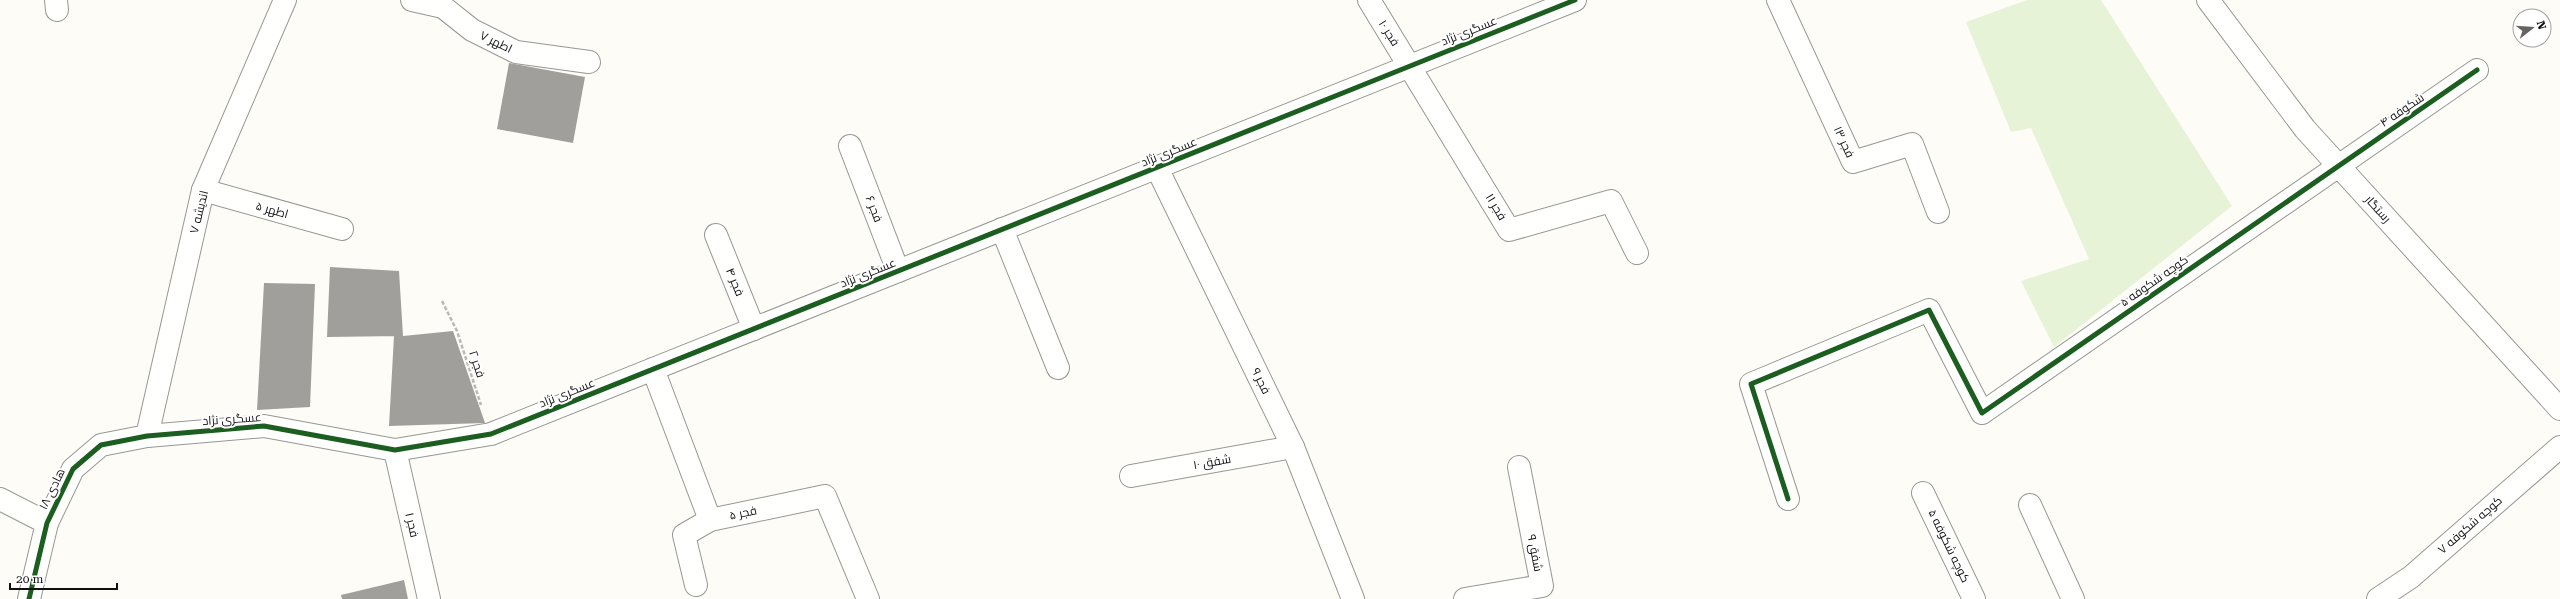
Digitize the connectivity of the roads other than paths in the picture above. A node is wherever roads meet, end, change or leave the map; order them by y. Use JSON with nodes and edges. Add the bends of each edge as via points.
{"nodes":[{"id":1,"x":285,"y":0,"type":"edge"},
{"id":2,"x":412,"y":0,"type":"edge"},
{"id":3,"x":1369,"y":0,"type":"edge"},
{"id":4,"x":1575,"y":0,"type":"edge"},
{"id":5,"x":1778,"y":0,"type":"edge"},
{"id":6,"x":2208,"y":0,"type":"edge"},
{"id":7,"x":589,"y":62,"type":"dead end"},
{"id":8,"x":1410,"y":66,"type":"junction"},
{"id":9,"x":2477,"y":70,"type":"dead end"},
{"id":10,"x":850,"y":146,"type":"dead end"},
{"id":11,"x":2338,"y":166,"type":"junction"},
{"id":12,"x":1157,"y":168,"type":"junction"},
{"id":13,"x":203,"y":190,"type":"junction"},
{"id":14,"x":1938,"y":212,"type":"dead end"},
{"id":15,"x":342,"y":229,"type":"dead end"},
{"id":16,"x":1002,"y":229,"type":"junction"},
{"id":17,"x":716,"y":235,"type":"dead end"},
{"id":18,"x":1637,"y":253,"type":"dead end"},
{"id":19,"x":898,"y":271,"type":"junction"},
{"id":20,"x":754,"y":329,"type":"junction"},
{"id":21,"x":1058,"y":368,"type":"dead end"},
{"id":22,"x":653,"y":369,"type":"junction"},
{"id":23,"x":2560,"y":409,"type":"edge"},
{"id":24,"x":147,"y":436,"type":"junction"},
{"id":25,"x":1293,"y":447,"type":"junction"},
{"id":26,"x":2560,"y":447,"type":"edge"},
{"id":27,"x":395,"y":450,"type":"junction"},
{"id":28,"x":1519,"y":467,"type":"dead end"},
{"id":29,"x":1131,"y":476,"type":"dead end"},
{"id":30,"x":1923,"y":493,"type":"dead end"},
{"id":31,"x":0,"y":499,"type":"edge"},
{"id":32,"x":1788,"y":499,"type":"dead end"},
{"id":33,"x":2030,"y":505,"type":"dead end"},
{"id":34,"x":710,"y":520,"type":"junction"},
{"id":35,"x":47,"y":523,"type":"junction"},
{"id":36,"x":696,"y":585,"type":"dead end"},
{"id":37,"x":29,"y":599,"type":"edge"},
{"id":38,"x":429,"y":599,"type":"edge"},
{"id":39,"x":868,"y":599,"type":"edge"},
{"id":40,"x":1354,"y":599,"type":"edge"},
{"id":41,"x":1464,"y":599,"type":"edge"},
{"id":42,"x":1974,"y":599,"type":"edge"},
{"id":43,"x":2073,"y":599,"type":"edge"},
{"id":44,"x":2378,"y":599,"type":"edge"}],
"edges":[{"from":1,"to":13,"type":"street","name":"اندیشه ۷"},
{"from":2,"to":7,"type":"street","name":"اطهر ۷","via":[[443,7],[472,30],[516,52]]},
{"from":3,"to":8,"type":"street","name":"فجر ۱۰"},
{"from":4,"to":8,"type":"street","name":"عسگری نژاد"},
{"from":5,"to":14,"type":"street","name":"فجر ۱۳","via":[[1853,162],[1912,144]]},
{"from":6,"to":11,"type":"street","name":"رستگار","via":[[2305,129]]},
{"from":8,"to":12,"type":"street","name":"عسگری نژاد"},
{"from":8,"to":18,"type":"street","name":"فجر ۱۱","via":[[1509,230],[1611,202]]},
{"from":9,"to":11,"type":"street","name":"شکوفه ۴"},
{"from":10,"to":19,"type":"street","name":"فجر ۶"},
{"from":11,"to":23,"type":"street","name":"رستگار"},
{"from":11,"to":32,"type":"street","name":"کوچه شکوفه ۵","via":[[1982,413],[1929,310],[1751,384]]},
{"from":12,"to":16,"type":"street","name":"عسگری نژاد"},
{"from":12,"to":25,"type":"street","name":"فجر ۹"},
{"from":13,"to":15,"type":"street","name":"اطهر ۵"},
{"from":13,"to":24,"type":"street","name":"اندیشه ۷"},
{"from":16,"to":19,"type":"street","name":"عسگری نژاد"},
{"from":16,"to":21,"type":"street"},
{"from":17,"to":20,"type":"street","name":"فجر ۴"},
{"from":19,"to":20,"type":"street","name":"عسگری نژاد"},
{"from":20,"to":22,"type":"street","name":"عسگری نژاد"},
{"from":22,"to":27,"type":"street","name":"عسگری نژاد","via":[[491,434]]},
{"from":22,"to":34,"type":"street"},
{"from":24,"to":27,"type":"street","name":"عسگری نژاد","via":[[264,426]]},
{"from":24,"to":35,"type":"street","name":"هادی ۱۸","via":[[102,445],[73,469]]},
{"from":25,"to":29,"type":"street","name":"شفق ۱۰"},
{"from":25,"to":40,"type":"street","name":"فجر ۹"},
{"from":26,"to":44,"type":"street","name":"کوچه شکوفه ۷","via":[[2411,577]]},
{"from":27,"to":38,"type":"street","name":"فجر ۱"},
{"from":28,"to":41,"type":"street","name":"شفق ۹","via":[[1542,586]]},
{"from":30,"to":42,"type":"street","name":"کوچه شکوفه ۵"},
{"from":31,"to":35,"type":"street"},
{"from":33,"to":43,"type":"street"},
{"from":34,"to":36,"type":"street","via":[[684,535]]},
{"from":34,"to":39,"type":"street","name":"فجر ۵","via":[[825,496]]},
{"from":35,"to":37,"type":"street","name":"هادی ۱۸"}]}
